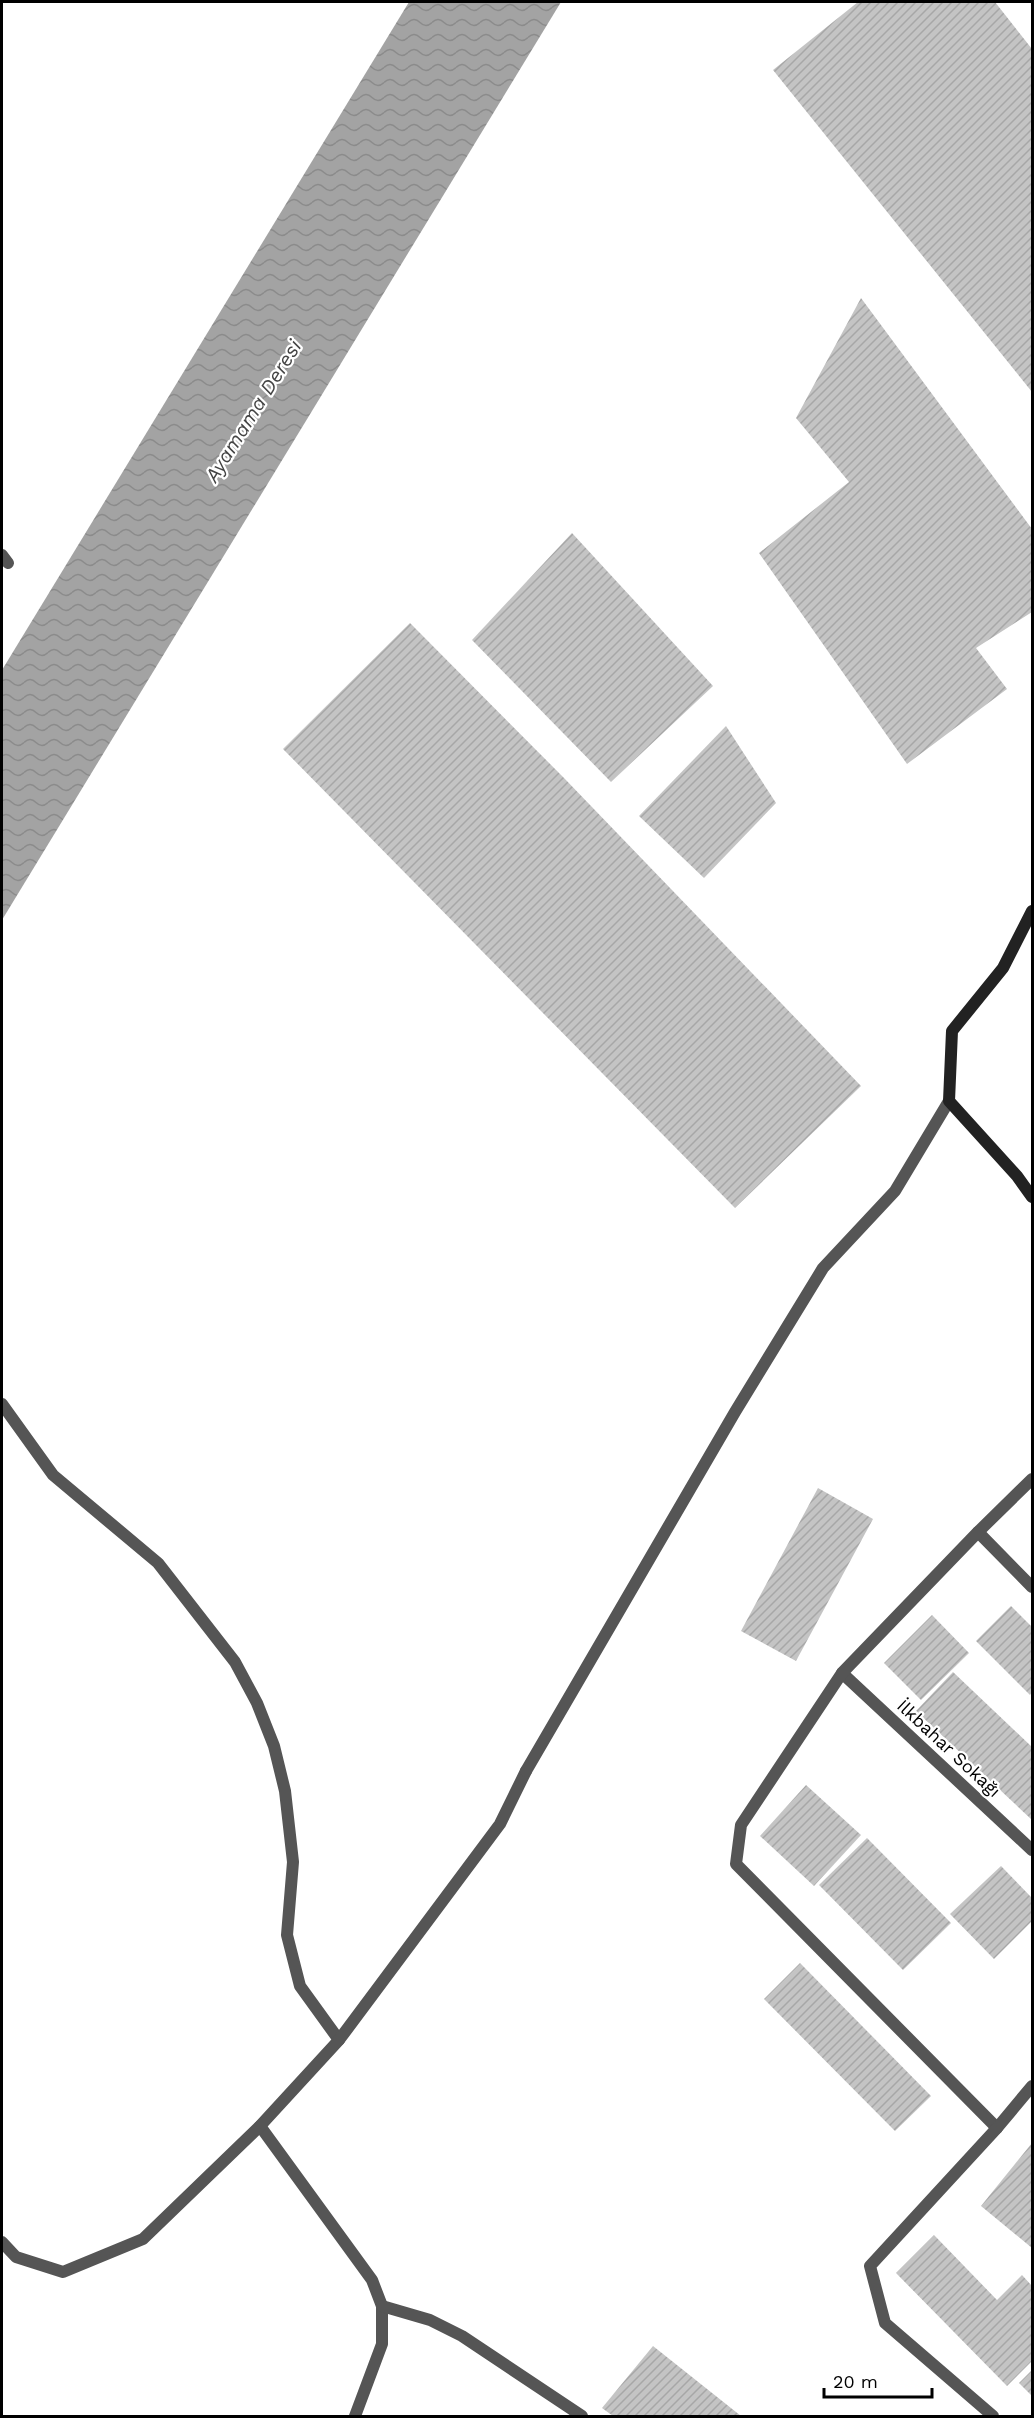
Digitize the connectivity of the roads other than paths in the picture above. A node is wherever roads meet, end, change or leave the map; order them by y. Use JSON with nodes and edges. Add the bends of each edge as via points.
{"nodes":[{"id":1,"x":1032,"y":911,"type":"edge"},
{"id":2,"x":949,"y":1101,"type":"junction"},
{"id":3,"x":1032,"y":1197,"type":"edge"},
{"id":4,"x":2,"y":1404,"type":"edge"},
{"id":5,"x":1032,"y":1479,"type":"edge"},
{"id":6,"x":978,"y":1532,"type":"junction"},
{"id":7,"x":1032,"y":1587,"type":"edge"},
{"id":8,"x":842,"y":1673,"type":"junction"},
{"id":9,"x":1032,"y":1850,"type":"edge"},
{"id":10,"x":339,"y":2040,"type":"junction"},
{"id":11,"x":1032,"y":2086,"type":"edge"},
{"id":12,"x":260,"y":2126,"type":"junction"},
{"id":13,"x":996,"y":2128,"type":"junction"},
{"id":14,"x":2,"y":2242,"type":"edge"},
{"id":15,"x":382,"y":2306,"type":"junction"},
{"id":16,"x":355,"y":2416,"type":"edge"},
{"id":17,"x":582,"y":2416,"type":"edge"},
{"id":18,"x":993,"y":2416,"type":"edge"}],
"edges":[{"from":1,"to":2,"type":"street","via":[[1003,968],[952,1031]]},
{"from":2,"to":3,"type":"street"},
{"from":2,"to":10,"type":"street","via":[[895,1191],[823,1268],[526,1771],[500,1824]]},
{"from":4,"to":10,"type":"street","via":[[53,1475],[158,1563],[236,1662],[274,1746],[285,1791],[293,1863],[287,1935],[300,1986]]},
{"from":5,"to":6,"type":"street"},
{"from":6,"to":7,"type":"street"},
{"from":6,"to":8,"type":"street"},
{"from":8,"to":9,"type":"street","name":"İlkbahar Sokağı"},
{"from":8,"to":13,"type":"street","via":[[741,1825],[736,1864]]},
{"from":10,"to":12,"type":"street"},
{"from":11,"to":13,"type":"street"},
{"from":12,"to":14,"type":"street","via":[[143,2239],[63,2272],[16,2257]]},
{"from":12,"to":15,"type":"street","via":[[372,2280]]},
{"from":13,"to":18,"type":"street","via":[[870,2266],[885,2323]]},
{"from":15,"to":16,"type":"street","via":[[381,2344]]},
{"from":15,"to":17,"type":"street","via":[[430,2320],[462,2336]]}]}
